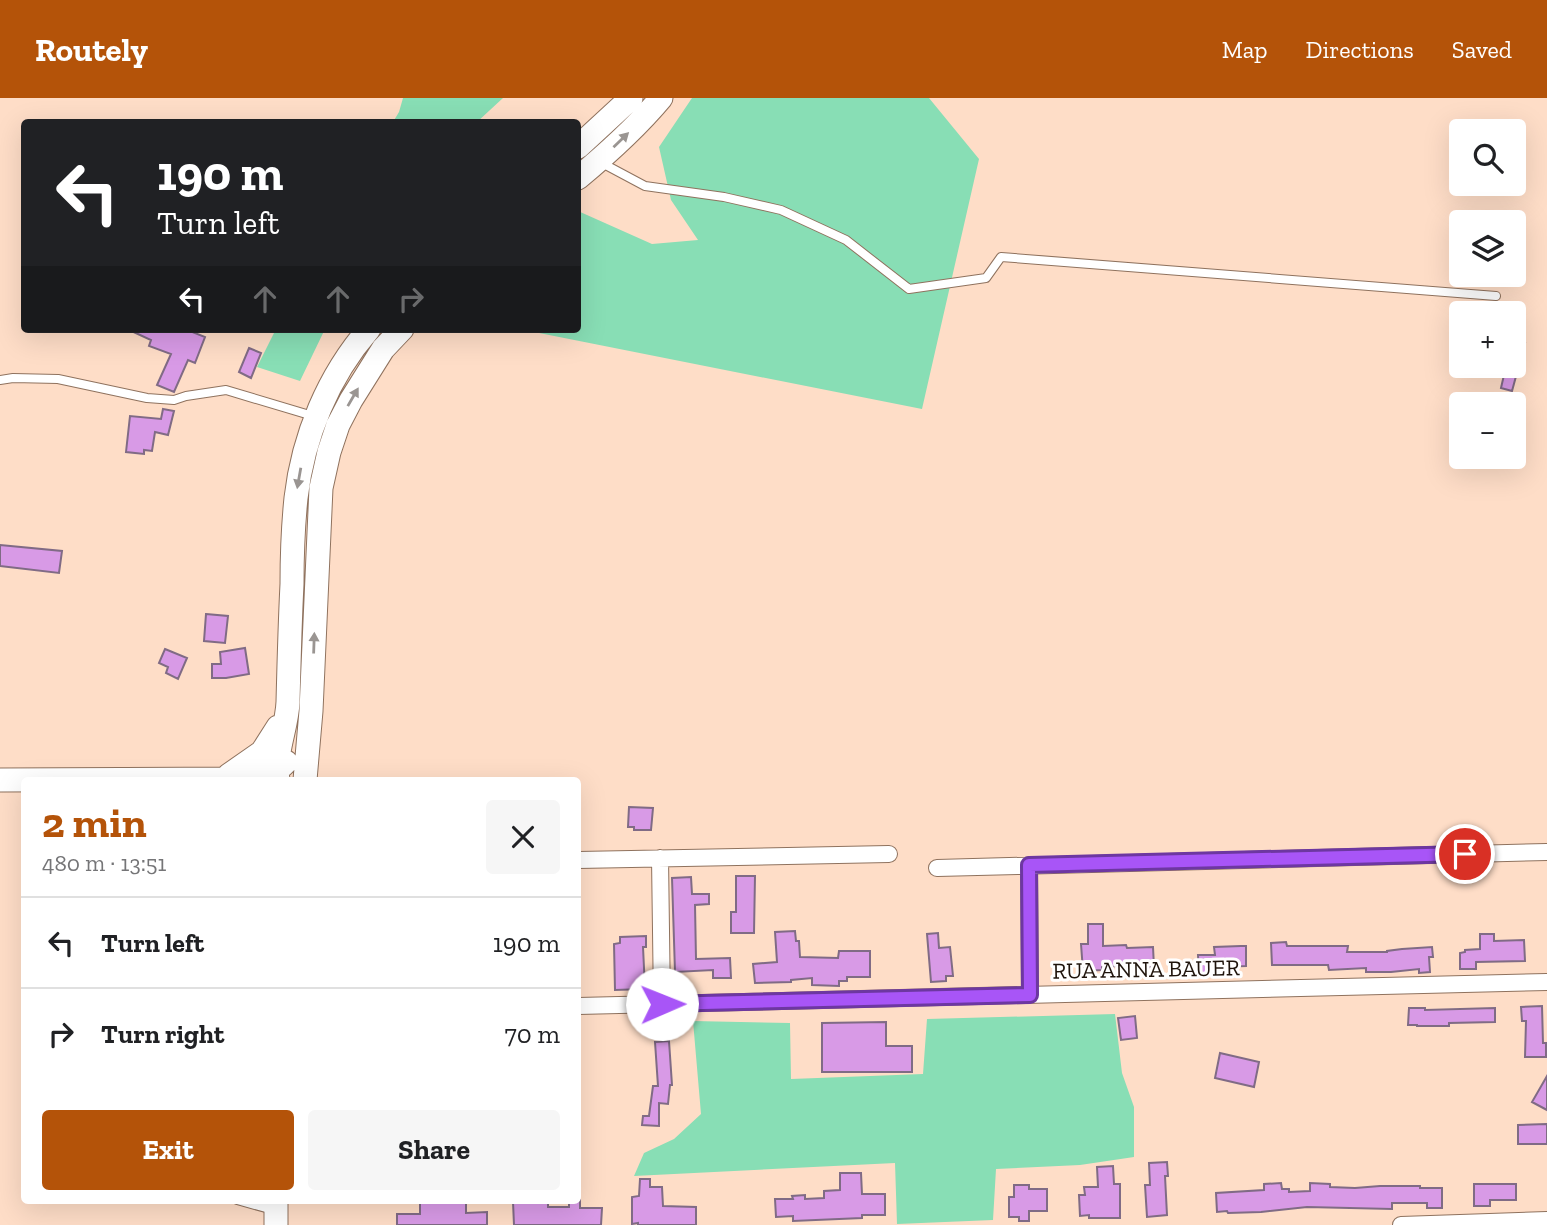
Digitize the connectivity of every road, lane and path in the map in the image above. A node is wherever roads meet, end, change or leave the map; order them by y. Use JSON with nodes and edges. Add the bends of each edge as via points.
{"nodes":[{"id":1,"x":631,"y":98,"type":"edge"},
{"id":2,"x":661,"y":98,"type":"edge"},
{"id":3,"x":581,"y":144,"type":"edge"},
{"id":4,"x":581,"y":146,"type":"edge"},
{"id":5,"x":598,"y":161,"type":"junction"},
{"id":6,"x":581,"y":175,"type":"edge"},
{"id":7,"x":1496,"y":296,"type":"dead end"},
{"id":8,"x":365,"y":333,"type":"edge"},
{"id":9,"x":398,"y":333,"type":"edge"},
{"id":10,"x":0,"y":380,"type":"edge"},
{"id":11,"x":316,"y":416,"type":"junction"},
{"id":12,"x":338,"y":425,"type":"junction"},
{"id":13,"x":287,"y":711,"type":"junction"},
{"id":14,"x":311,"y":711,"type":"junction"},
{"id":15,"x":234,"y":777,"type":"edge"},
{"id":16,"x":235,"y":777,"type":"edge"},
{"id":17,"x":281,"y":777,"type":"edge"},
{"id":18,"x":305,"y":777,"type":"edge"},
{"id":19,"x":0,"y":779,"type":"edge"},
{"id":20,"x":21,"y":779,"type":"edge"},
{"id":21,"x":1547,"y":852,"type":"edge"},
{"id":22,"x":890,"y":854,"type":"dead end"},
{"id":23,"x":660,"y":859,"type":"junction"},
{"id":24,"x":581,"y":860,"type":"edge"},
{"id":25,"x":1029,"y":865,"type":"junction"},
{"id":26,"x":937,"y":867,"type":"dead end"},
{"id":27,"x":1547,"y":982,"type":"edge"},
{"id":28,"x":1030,"y":995,"type":"junction"},
{"id":29,"x":662,"y":1004,"type":"junction"},
{"id":30,"x":581,"y":1006,"type":"edge"},
{"id":31,"x":250,"y":1204,"type":"edge"},
{"id":32,"x":276,"y":1212,"type":"edge"},
{"id":33,"x":1547,"y":1220,"type":"edge"},
{"id":34,"x":1401,"y":1225,"type":"edge"}],
"edges":[{"from":1,"to":3,"type":"main road"},
{"from":5,"to":2,"type":"main road","one_way":true},
{"from":4,"to":5,"type":"main road"},
{"from":5,"to":6,"type":"main road"},
{"from":5,"to":7,"type":"lane","via":[[645,186],[781,210],[846,240],[909,289],[986,278],[1001,257]]},
{"from":8,"to":11,"type":"main road"},
{"from":12,"to":9,"type":"main road","one_way":true,"via":[[383,349]]},
{"from":10,"to":11,"type":"lane","via":[[58,379],[174,400],[226,390]]},
{"from":11,"to":12,"type":"main road"},
{"from":11,"to":13,"type":"main road","one_way":true,"via":[[306,445],[293,527]]},
{"from":14,"to":12,"type":"main road","one_way":true,"via":[[321,488]]},
{"from":13,"to":15,"type":"main road","via":[[262,752]]},
{"from":13,"to":17,"type":"main road","via":[[277,761]]},
{"from":14,"to":17,"type":"main road"},
{"from":14,"to":18,"type":"main road"},
{"from":16,"to":17,"type":"main road","via":[[262,766]]},
{"from":19,"to":20,"type":"main road"},
{"from":21,"to":25,"type":"street"},
{"from":22,"to":23,"type":"street"},
{"from":23,"to":24,"type":"street"},
{"from":23,"to":29,"type":"street"},
{"from":25,"to":26,"type":"street"},
{"from":25,"to":28,"type":"street"},
{"from":27,"to":28,"type":"street","name":"RUA ANNA BAUER"},
{"from":28,"to":29,"type":"street","name":"RUA ANNA BAUER"},
{"from":29,"to":30,"type":"street","name":"RUA ANNA BAUER"},
{"from":31,"to":32,"type":"lane"},
{"from":33,"to":34,"type":"street"}]}
